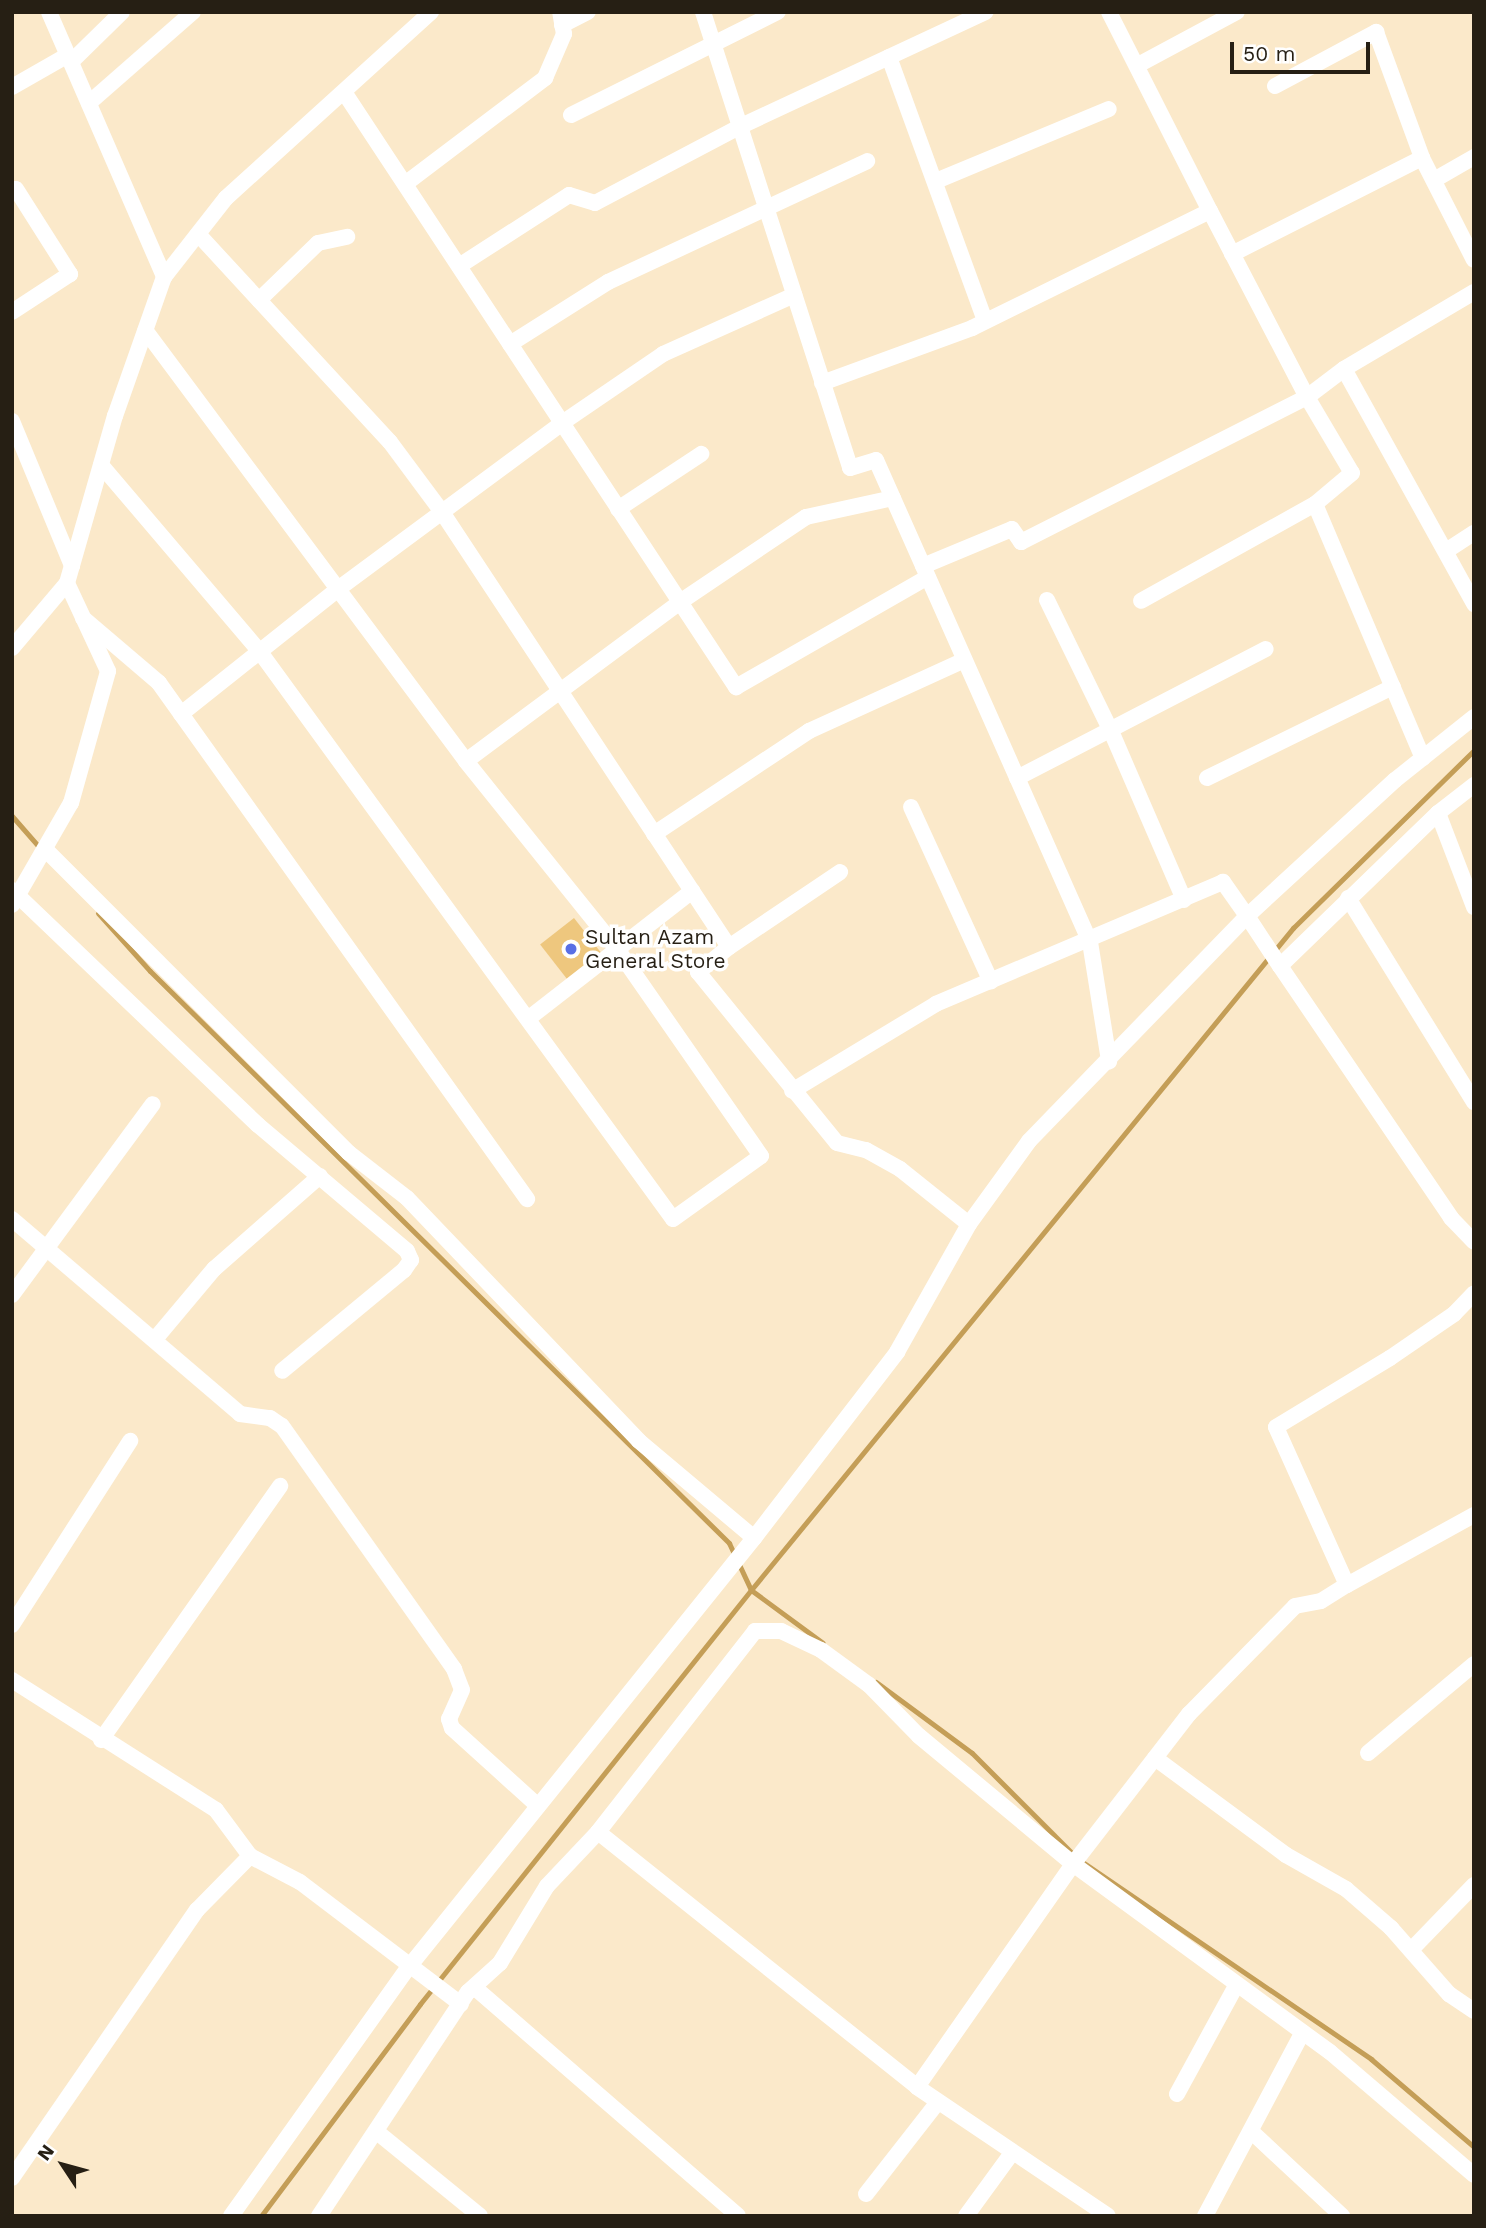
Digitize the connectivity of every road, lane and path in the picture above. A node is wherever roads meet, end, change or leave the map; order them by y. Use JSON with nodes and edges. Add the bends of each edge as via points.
{"nodes":[{"id":1,"x":122,"y":12,"type":"edge"},
{"id":2,"x":193,"y":12,"type":"edge"},
{"id":3,"x":431,"y":12,"type":"edge"},
{"id":4,"x":588,"y":12,"type":"edge"},
{"id":5,"x":703,"y":12,"type":"edge"},
{"id":6,"x":778,"y":12,"type":"edge"},
{"id":7,"x":986,"y":12,"type":"edge"},
{"id":8,"x":1109,"y":12,"type":"edge"},
{"id":9,"x":1237,"y":12,"type":"edge"},
{"id":10,"x":54,"y":15,"type":"edge"},
{"id":11,"x":561,"y":18,"type":"edge"},
{"id":12,"x":713,"y":43,"type":"junction"},
{"id":13,"x":889,"y":57,"type":"junction"},
{"id":14,"x":69,"y":58,"type":"junction"},
{"id":15,"x":1138,"y":65,"type":"junction"},
{"id":16,"x":1275,"y":86,"type":"dead end"},
{"id":17,"x":12,"y":87,"type":"edge"},
{"id":18,"x":344,"y":92,"type":"junction"},
{"id":19,"x":89,"y":103,"type":"junction"},
{"id":20,"x":1109,"y":109,"type":"dead end"},
{"id":21,"x":571,"y":115,"type":"dead end"},
{"id":22,"x":739,"y":127,"type":"junction"},
{"id":23,"x":1474,"y":157,"type":"edge"},
{"id":24,"x":1422,"y":158,"type":"junction"},
{"id":25,"x":867,"y":161,"type":"dead end"},
{"id":26,"x":1434,"y":180,"type":"junction"},
{"id":27,"x":936,"y":181,"type":"junction"},
{"id":28,"x":405,"y":184,"type":"junction"},
{"id":29,"x":12,"y":191,"type":"edge"},
{"id":30,"x":766,"y":209,"type":"junction"},
{"id":31,"x":1210,"y":211,"type":"junction"},
{"id":32,"x":198,"y":234,"type":"junction"},
{"id":33,"x":347,"y":237,"type":"dead end"},
{"id":34,"x":1232,"y":254,"type":"junction"},
{"id":35,"x":1474,"y":261,"type":"edge"},
{"id":36,"x":458,"y":266,"type":"junction"},
{"id":37,"x":164,"y":277,"type":"junction"},
{"id":38,"x":1474,"y":292,"type":"edge"},
{"id":39,"x":794,"y":295,"type":"junction"},
{"id":40,"x":259,"y":300,"type":"junction"},
{"id":41,"x":12,"y":312,"type":"edge"},
{"id":42,"x":985,"y":321,"type":"junction"},
{"id":43,"x":145,"y":330,"type":"junction"},
{"id":44,"x":510,"y":344,"type":"junction"},
{"id":45,"x":1344,"y":369,"type":"junction"},
{"id":46,"x":822,"y":383,"type":"junction"},
{"id":47,"x":1307,"y":397,"type":"junction"},
{"id":48,"x":12,"y":421,"type":"edge"},
{"id":49,"x":562,"y":423,"type":"junction"},
{"id":50,"x":701,"y":454,"type":"dead end"},
{"id":51,"x":101,"y":466,"type":"junction"},
{"id":52,"x":893,"y":498,"type":"junction"},
{"id":53,"x":1315,"y":503,"type":"junction"},
{"id":54,"x":618,"y":509,"type":"junction"},
{"id":55,"x":442,"y":512,"type":"junction"},
{"id":56,"x":1474,"y":533,"type":"edge"},
{"id":57,"x":1446,"y":551,"type":"junction"},
{"id":58,"x":72,"y":566,"type":"junction"},
{"id":59,"x":926,"y":572,"type":"junction"},
{"id":60,"x":67,"y":583,"type":"junction"},
{"id":61,"x":338,"y":589,"type":"junction"},
{"id":62,"x":1047,"y":600,"type":"dead end"},
{"id":63,"x":1141,"y":601,"type":"dead end"},
{"id":64,"x":680,"y":602,"type":"junction"},
{"id":65,"x":1474,"y":604,"type":"edge"},
{"id":66,"x":83,"y":618,"type":"junction"},
{"id":67,"x":12,"y":648,"type":"edge"},
{"id":68,"x":1266,"y":649,"type":"dead end"},
{"id":69,"x":260,"y":652,"type":"junction"},
{"id":70,"x":965,"y":660,"type":"junction"},
{"id":71,"x":1393,"y":687,"type":"junction"},
{"id":72,"x":561,"y":690,"type":"junction"},
{"id":73,"x":181,"y":714,"type":"junction"},
{"id":74,"x":1474,"y":717,"type":"edge"},
{"id":75,"x":1111,"y":731,"type":"junction"},
{"id":76,"x":1423,"y":758,"type":"junction"},
{"id":77,"x":466,"y":761,"type":"junction"},
{"id":78,"x":1017,"y":778,"type":"junction"},
{"id":79,"x":1207,"y":778,"type":"dead end"},
{"id":80,"x":1474,"y":785,"type":"edge"},
{"id":81,"x":911,"y":807,"type":"dead end"},
{"id":82,"x":1438,"y":813,"type":"junction"},
{"id":83,"x":654,"y":834,"type":"junction"},
{"id":84,"x":45,"y":849,"type":"junction"},
{"id":85,"x":840,"y":872,"type":"dead end"},
{"id":86,"x":692,"y":891,"type":"junction"},
{"id":87,"x":14,"y":896,"type":"edge"},
{"id":88,"x":1348,"y":898,"type":"junction"},
{"id":89,"x":1184,"y":900,"type":"junction"},
{"id":90,"x":1474,"y":907,"type":"edge"},
{"id":91,"x":1251,"y":923,"type":"junction"},
{"id":92,"x":1090,"y":942,"type":"junction"},
{"id":93,"x":729,"y":947,"type":"junction"},
{"id":94,"x":617,"y":949,"type":"junction"},
{"id":95,"x":1278,"y":962,"type":"junction"},
{"id":96,"x":991,"y":982,"type":"junction"},
{"id":97,"x":529,"y":1018,"type":"junction"},
{"id":98,"x":1109,"y":1060,"type":"junction"},
{"id":99,"x":792,"y":1091,"type":"junction"},
{"id":100,"x":1474,"y":1102,"type":"edge"},
{"id":101,"x":153,"y":1104,"type":"dead end"},
{"id":102,"x":320,"y":1176,"type":"junction"},
{"id":103,"x":527,"y":1199,"type":"dead end"},
{"id":104,"x":12,"y":1220,"type":"edge"},
{"id":105,"x":969,"y":1224,"type":"junction"},
{"id":106,"x":1474,"y":1242,"type":"edge"},
{"id":107,"x":49,"y":1247,"type":"junction"},
{"id":108,"x":1474,"y":1293,"type":"edge"},
{"id":109,"x":12,"y":1296,"type":"edge"},
{"id":110,"x":156,"y":1338,"type":"junction"},
{"id":111,"x":282,"y":1371,"type":"dead end"},
{"id":112,"x":130,"y":1441,"type":"dead end"},
{"id":113,"x":279,"y":1486,"type":"dead end"},
{"id":114,"x":1474,"y":1515,"type":"edge"},
{"id":115,"x":754,"y":1538,"type":"junction"},
{"id":116,"x":1347,"y":1585,"type":"junction"},
{"id":117,"x":12,"y":1625,"type":"edge"},
{"id":118,"x":1474,"y":1664,"type":"edge"},
{"id":119,"x":12,"y":1680,"type":"edge"},
{"id":120,"x":101,"y":1740,"type":"junction"},
{"id":121,"x":1368,"y":1753,"type":"dead end"},
{"id":122,"x":1155,"y":1758,"type":"junction"},
{"id":123,"x":538,"y":1806,"type":"junction"},
{"id":124,"x":598,"y":1832,"type":"junction"},
{"id":125,"x":250,"y":1856,"type":"junction"},
{"id":126,"x":1073,"y":1864,"type":"junction"},
{"id":127,"x":1474,"y":1885,"type":"edge"},
{"id":128,"x":1411,"y":1950,"type":"junction"},
{"id":129,"x":408,"y":1968,"type":"junction"},
{"id":130,"x":1237,"y":1984,"type":"junction"},
{"id":131,"x":474,"y":1987,"type":"junction"},
{"id":132,"x":457,"y":2001,"type":"junction"},
{"id":133,"x":1474,"y":2011,"type":"edge"},
{"id":134,"x":1303,"y":2032,"type":"junction"},
{"id":135,"x":917,"y":2087,"type":"junction"},
{"id":136,"x":1177,"y":2094,"type":"dead end"},
{"id":137,"x":937,"y":2102,"type":"junction"},
{"id":138,"x":377,"y":2132,"type":"junction"},
{"id":139,"x":1253,"y":2133,"type":"junction"},
{"id":140,"x":1012,"y":2153,"type":"junction"},
{"id":141,"x":1474,"y":2175,"type":"edge"},
{"id":142,"x":12,"y":2178,"type":"edge"},
{"id":143,"x":866,"y":2194,"type":"dead end"},
{"id":144,"x":231,"y":2216,"type":"edge"},
{"id":145,"x":319,"y":2216,"type":"edge"},
{"id":146,"x":480,"y":2216,"type":"edge"},
{"id":147,"x":738,"y":2216,"type":"edge"},
{"id":148,"x":966,"y":2216,"type":"edge"},
{"id":149,"x":1108,"y":2216,"type":"edge"},
{"id":150,"x":1205,"y":2216,"type":"edge"},
{"id":151,"x":1342,"y":2216,"type":"edge"}],
"edges":[{"from":1,"to":14,"type":"street"},
{"from":2,"to":19,"type":"street"},
{"from":3,"to":18,"type":"street"},
{"from":4,"to":11,"type":"street"},
{"from":5,"to":12,"type":"street"},
{"from":6,"to":12,"type":"street"},
{"from":7,"to":13,"type":"street"},
{"from":8,"to":15,"type":"street"},
{"from":9,"to":15,"type":"street"},
{"from":10,"to":14,"type":"street"},
{"from":11,"to":28,"type":"street","via":[[564,34],[545,78]]},
{"from":12,"to":21,"type":"street"},
{"from":12,"to":22,"type":"street"},
{"from":13,"to":22,"type":"street"},
{"from":13,"to":27,"type":"street"},
{"from":14,"to":17,"type":"street"},
{"from":14,"to":19,"type":"street"},
{"from":15,"to":31,"type":"street"},
{"from":16,"to":24,"type":"street","via":[[1376,32]]},
{"from":18,"to":28,"type":"street"},
{"from":18,"to":32,"type":"street","via":[[226,198]]},
{"from":19,"to":37,"type":"street"},
{"from":20,"to":27,"type":"street"},
{"from":22,"to":30,"type":"street"},
{"from":22,"to":36,"type":"street","via":[[595,203],[569,195]]},
{"from":23,"to":26,"type":"street"},
{"from":24,"to":26,"type":"street"},
{"from":24,"to":34,"type":"street"},
{"from":25,"to":30,"type":"street"},
{"from":26,"to":35,"type":"street"},
{"from":27,"to":42,"type":"street"},
{"from":28,"to":36,"type":"street"},
{"from":29,"to":41,"type":"street","via":[[16,189],[71,274]]},
{"from":30,"to":39,"type":"street"},
{"from":30,"to":44,"type":"street","via":[[608,282]]},
{"from":31,"to":34,"type":"street"},
{"from":31,"to":42,"type":"street"},
{"from":32,"to":37,"type":"street"},
{"from":32,"to":40,"type":"street"},
{"from":33,"to":40,"type":"street","via":[[318,243]]},
{"from":34,"to":47,"type":"street"},
{"from":36,"to":44,"type":"street"},
{"from":37,"to":43,"type":"street"},
{"from":38,"to":45,"type":"street"},
{"from":39,"to":46,"type":"street"},
{"from":39,"to":49,"type":"street","via":[[663,354]]},
{"from":40,"to":55,"type":"street","via":[[390,442]]},
{"from":42,"to":46,"type":"street"},
{"from":43,"to":51,"type":"street"},
{"from":43,"to":61,"type":"street"},
{"from":44,"to":49,"type":"street"},
{"from":45,"to":47,"type":"street"},
{"from":45,"to":57,"type":"street"},
{"from":46,"to":52,"type":"street","via":[[850,468],[876,460]]},
{"from":47,"to":53,"type":"street","via":[[1352,473]]},
{"from":47,"to":59,"type":"street","via":[[1021,542],[1012,530]]},
{"from":48,"to":58,"type":"street"},
{"from":49,"to":54,"type":"street"},
{"from":49,"to":55,"type":"street"},
{"from":50,"to":54,"type":"street"},
{"from":51,"to":58,"type":"street"},
{"from":51,"to":69,"type":"street"},
{"from":52,"to":59,"type":"street"},
{"from":52,"to":64,"type":"street","via":[[806,517]]},
{"from":53,"to":63,"type":"street"},
{"from":53,"to":71,"type":"street"},
{"from":54,"to":64,"type":"street"},
{"from":55,"to":61,"type":"street"},
{"from":55,"to":72,"type":"street"},
{"from":56,"to":57,"type":"street"},
{"from":57,"to":65,"type":"street"},
{"from":58,"to":60,"type":"street"},
{"from":59,"to":64,"type":"street","via":[[736,687]]},
{"from":59,"to":70,"type":"street"},
{"from":60,"to":66,"type":"street"},
{"from":60,"to":67,"type":"street"},
{"from":61,"to":69,"type":"street"},
{"from":61,"to":77,"type":"street"},
{"from":62,"to":75,"type":"street"},
{"from":64,"to":72,"type":"street"},
{"from":66,"to":73,"type":"street","via":[[159,683]]},
{"from":66,"to":84,"type":"street","via":[[108,671],[71,803]]},
{"from":68,"to":75,"type":"street"},
{"from":69,"to":73,"type":"street"},
{"from":69,"to":97,"type":"street"},
{"from":70,"to":78,"type":"street"},
{"from":70,"to":83,"type":"street","via":[[809,731]]},
{"from":71,"to":76,"type":"street"},
{"from":71,"to":79,"type":"street"},
{"from":72,"to":77,"type":"street"},
{"from":72,"to":83,"type":"street"},
{"from":73,"to":103,"type":"street"},
{"from":74,"to":76,"type":"street"},
{"from":75,"to":78,"type":"street"},
{"from":75,"to":89,"type":"street"},
{"from":76,"to":91,"type":"street"},
{"from":77,"to":94,"type":"street"},
{"from":78,"to":92,"type":"street"},
{"from":80,"to":82,"type":"street"},
{"from":81,"to":96,"type":"street"},
{"from":82,"to":88,"type":"street"},
{"from":82,"to":90,"type":"street"},
{"from":83,"to":86,"type":"street"},
{"from":84,"to":87,"type":"street"},
{"from":84,"to":115,"type":"street","via":[[349,1153],[407,1198],[639,1441]]},
{"from":85,"to":93,"type":"street"},
{"from":86,"to":93,"type":"street"},
{"from":86,"to":94,"type":"street"},
{"from":87,"to":102,"type":"street","via":[[248,1116]]},
{"from":88,"to":95,"type":"street"},
{"from":88,"to":100,"type":"street"},
{"from":89,"to":91,"type":"street","via":[[1223,883]]},
{"from":89,"to":92,"type":"street"},
{"from":91,"to":95,"type":"street"},
{"from":91,"to":98,"type":"street"},
{"from":92,"to":96,"type":"street"},
{"from":92,"to":98,"type":"street"},
{"from":93,"to":99,"type":"street","via":[[698,972]]},
{"from":94,"to":97,"type":"street"},
{"from":94,"to":97,"type":"street","via":[[761,1156],[674,1219]]},
{"from":95,"to":106,"type":"street","via":[[1451,1218]]},
{"from":96,"to":99,"type":"street","via":[[936,1004]]},
{"from":98,"to":105,"type":"street","via":[[1030,1141]]},
{"from":99,"to":105,"type":"street","via":[[837,1143],[866,1150],[900,1169]]},
{"from":101,"to":107,"type":"street"},
{"from":102,"to":110,"type":"street","via":[[214,1269]]},
{"from":102,"to":111,"type":"street","via":[[400,1243],[411,1260],[389,1284]]},
{"from":104,"to":107,"type":"street"},
{"from":105,"to":115,"type":"street","via":[[897,1352]]},
{"from":107,"to":109,"type":"street"},
{"from":107,"to":110,"type":"street"},
{"from":108,"to":116,"type":"street","via":[[1454,1314],[1390,1359],[1276,1427]]},
{"from":110,"to":123,"type":"street","via":[[240,1413],[270,1418],[282,1426],[454,1669],[462,1690],[449,1719],[452,1728]]},
{"from":112,"to":117,"type":"street"},
{"from":113,"to":120,"type":"street"},
{"from":114,"to":116,"type":"street"},
{"from":115,"to":123,"type":"street"},
{"from":116,"to":122,"type":"street","via":[[1321,1601],[1295,1606],[1189,1714]]},
{"from":118,"to":121,"type":"street"},
{"from":119,"to":120,"type":"street"},
{"from":120,"to":125,"type":"street","via":[[216,1810]]},
{"from":122,"to":126,"type":"street"},
{"from":122,"to":128,"type":"street","via":[[1286,1855],[1346,1889]]},
{"from":123,"to":129,"type":"street"},
{"from":124,"to":126,"type":"street","via":[[755,1631],[781,1631],[821,1650],[869,1685],[919,1736]]},
{"from":124,"to":131,"type":"street","via":[[547,1886],[500,1963]]},
{"from":124,"to":135,"type":"street"},
{"from":125,"to":129,"type":"street","via":[[300,1882]]},
{"from":125,"to":142,"type":"street","via":[[197,1910]]},
{"from":126,"to":130,"type":"street"},
{"from":126,"to":135,"type":"street"},
{"from":127,"to":128,"type":"street"},
{"from":128,"to":133,"type":"street","via":[[1449,1994]]},
{"from":129,"to":132,"type":"street"},
{"from":129,"to":144,"type":"street"},
{"from":130,"to":134,"type":"street"},
{"from":130,"to":136,"type":"street"},
{"from":131,"to":132,"type":"street"},
{"from":131,"to":147,"type":"street"},
{"from":132,"to":138,"type":"street"},
{"from":134,"to":139,"type":"street"},
{"from":134,"to":141,"type":"street"},
{"from":135,"to":137,"type":"street"},
{"from":137,"to":140,"type":"street"},
{"from":137,"to":143,"type":"street"},
{"from":138,"to":145,"type":"street"},
{"from":138,"to":146,"type":"street"},
{"from":139,"to":150,"type":"street"},
{"from":139,"to":151,"type":"street"},
{"from":140,"to":148,"type":"street"},
{"from":140,"to":149,"type":"street"}]}
